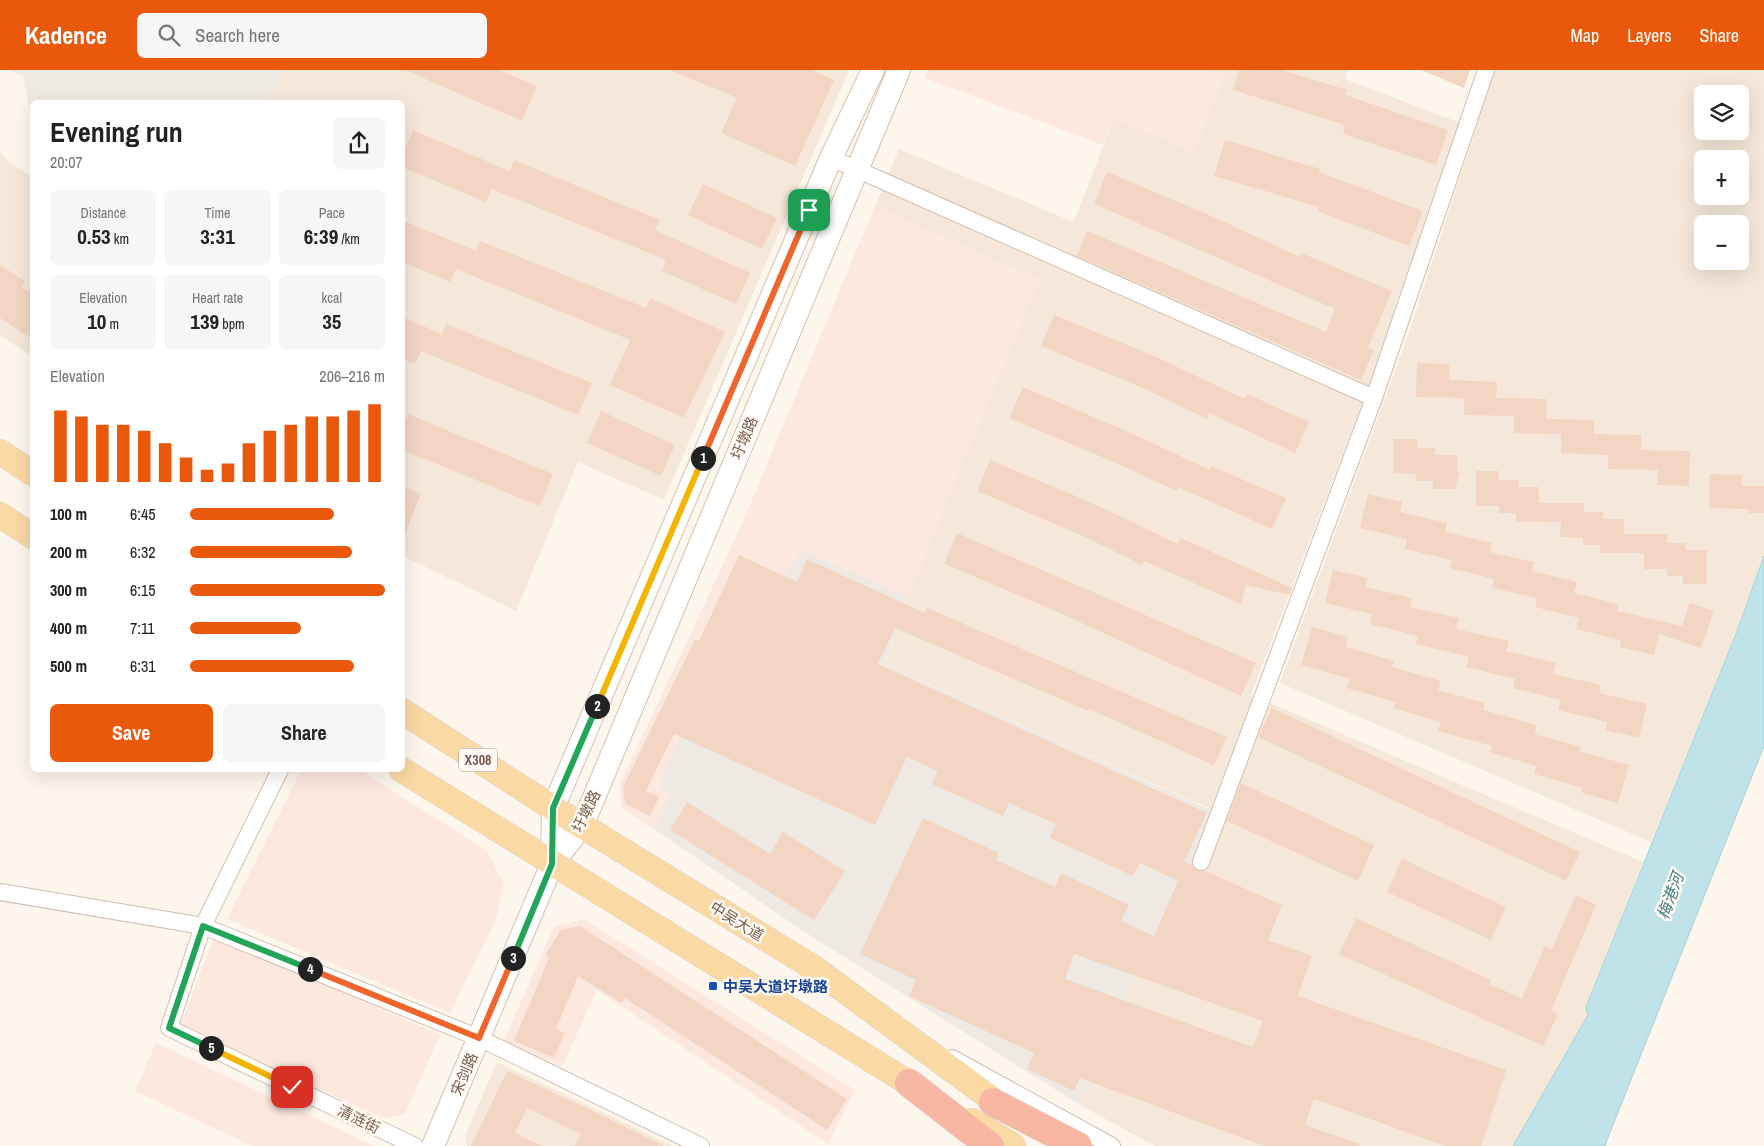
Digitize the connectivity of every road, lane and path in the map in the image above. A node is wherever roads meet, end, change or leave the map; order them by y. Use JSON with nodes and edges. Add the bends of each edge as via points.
{"nodes":[{"id":1,"x":873,"y":70,"type":"edge"},
{"id":2,"x":899,"y":70,"type":"edge"},
{"id":3,"x":1486,"y":70,"type":"edge"},
{"id":4,"x":831,"y":158,"type":"junction"},
{"id":5,"x":856,"y":168,"type":"junction"},
{"id":6,"x":1374,"y":398,"type":"junction"},
{"id":7,"x":0,"y":452,"type":"edge"},
{"id":8,"x":30,"y":472,"type":"edge"},
{"id":9,"x":0,"y":515,"type":"edge"},
{"id":10,"x":30,"y":535,"type":"edge"},
{"id":11,"x":405,"y":713,"type":"edge"},
{"id":12,"x":279,"y":772,"type":"edge"},
{"id":13,"x":405,"y":772,"type":"edge"},
{"id":14,"x":553,"y":808,"type":"junction"},
{"id":15,"x":582,"y":826,"type":"junction"},
{"id":16,"x":1201,"y":862,"type":"dead end"},
{"id":17,"x":552,"y":864,"type":"junction"},
{"id":18,"x":0,"y":892,"type":"edge"},
{"id":19,"x":203,"y":926,"type":"junction"},
{"id":20,"x":883,"y":1019,"type":"junction"},
{"id":21,"x":479,"y":1038,"type":"junction"},
{"id":22,"x":909,"y":1083,"type":"junction"},
{"id":23,"x":993,"y":1102,"type":"junction"},
{"id":24,"x":415,"y":1146,"type":"edge"},
{"id":25,"x":433,"y":1146,"type":"edge"},
{"id":26,"x":701,"y":1146,"type":"edge"},
{"id":27,"x":990,"y":1146,"type":"edge"},
{"id":28,"x":1013,"y":1146,"type":"edge"},
{"id":29,"x":1061,"y":1146,"type":"edge"},
{"id":30,"x":1078,"y":1146,"type":"edge"},
{"id":31,"x":1112,"y":1146,"type":"edge"}],
"edges":[{"from":1,"to":4,"type":"main road","name":"圩墩路"},
{"from":2,"to":5,"type":"main road","name":"圩墩路"},
{"from":3,"to":6,"type":"street"},
{"from":4,"to":5,"type":"street"},
{"from":4,"to":14,"type":"main road","name":"圩墩路"},
{"from":5,"to":6,"type":"street"},
{"from":5,"to":15,"type":"main road","name":"圩墩路"},
{"from":6,"to":16,"type":"street"},
{"from":7,"to":8,"type":"main road"},
{"from":9,"to":10,"type":"main road"},
{"from":11,"to":14,"type":"main road","name":"中吴大道","number":"X308"},
{"from":12,"to":19,"type":"street"},
{"from":13,"to":17,"type":"main road"},
{"from":14,"to":15,"type":"main road","name":"中吴大道","number":"X308"},
{"from":14,"to":17,"type":"main road","name":"圩墩路"},
{"from":15,"to":17,"type":"main road","name":"圩墩路"},
{"from":15,"to":20,"type":"main road","name":"中吴大道","number":"X308","via":[[814,968]]},
{"from":17,"to":21,"type":"main road","name":"宋剑路"},
{"from":17,"to":22,"type":"main road"},
{"from":18,"to":19,"type":"street"},
{"from":19,"to":21,"type":"street"},
{"from":19,"to":24,"type":"street","name":"清涟街","via":[[169,1028]]},
{"from":20,"to":23,"type":"main road","name":"中吴大道","number":"X308"},
{"from":20,"to":31,"type":"street"},
{"from":21,"to":25,"type":"main road","name":"宋剑路"},
{"from":21,"to":26,"type":"street"},
{"from":22,"to":27,"type":"highway"},
{"from":22,"to":28,"type":"main road"},
{"from":23,"to":29,"type":"main road","name":"中吴大道","number":"X308"},
{"from":23,"to":30,"type":"highway"}]}
